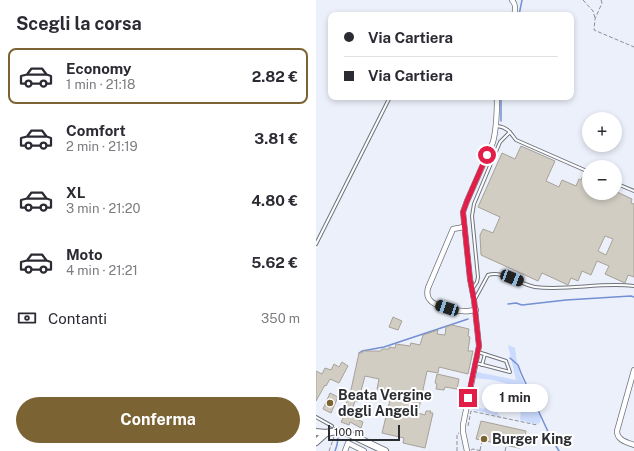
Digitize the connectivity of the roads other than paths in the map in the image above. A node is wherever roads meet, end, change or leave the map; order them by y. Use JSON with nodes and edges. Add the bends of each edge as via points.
{"nodes":[{"id":1,"x":512,"y":0,"type":"edge"},
{"id":2,"x":515,"y":12,"type":"edge"},
{"id":3,"x":388,"y":100,"type":"edge"},
{"id":4,"x":497,"y":100,"type":"edge"},
{"id":5,"x":496,"y":126,"type":"junction"},
{"id":6,"x":510,"y":132,"type":"junction"},
{"id":7,"x":582,"y":169,"type":"edge"},
{"id":8,"x":622,"y":186,"type":"edge"},
{"id":9,"x":634,"y":191,"type":"edge"},
{"id":10,"x":464,"y":227,"type":"junction"},
{"id":11,"x":316,"y":244,"type":"edge"},
{"id":12,"x":634,"y":286,"type":"edge"},
{"id":13,"x":472,"y":290,"type":"junction"},
{"id":14,"x":474,"y":300,"type":"junction"},
{"id":15,"x":476,"y":310,"type":"junction"},
{"id":16,"x":478,"y":352,"type":"junction"},
{"id":17,"x":484,"y":354,"type":"junction"},
{"id":18,"x":476,"y":363,"type":"junction"},
{"id":19,"x":482,"y":365,"type":"junction"},
{"id":20,"x":634,"y":370,"type":"edge"},
{"id":21,"x":316,"y":417,"type":"edge"},
{"id":22,"x":336,"y":431,"type":"junction"},
{"id":23,"x":316,"y":432,"type":"edge"},
{"id":24,"x":326,"y":433,"type":"junction"},
{"id":25,"x":316,"y":442,"type":"edge"},
{"id":26,"x":634,"y":445,"type":"edge"},
{"id":27,"x":345,"y":451,"type":"edge"},
{"id":28,"x":364,"y":451,"type":"edge"},
{"id":29,"x":385,"y":451,"type":"edge"},
{"id":30,"x":467,"y":451,"type":"edge"}],
"edges":[{"from":1,"to":2,"type":"street","via":[[516,8]]},
{"from":3,"to":11,"type":"lane"},
{"from":4,"to":5,"type":"street"},
{"from":5,"to":6,"type":"lane","via":[[504,127]]},
{"from":5,"to":10,"type":"street","via":[[493,142],[464,209]]},
{"from":6,"to":7,"type":"lane","via":[[516,140]]},
{"from":6,"to":13,"type":"lane","via":[[500,142],[474,204],[472,216],[478,276]]},
{"from":8,"to":9,"type":"lane"},
{"from":10,"to":13,"type":"street"},
{"from":10,"to":15,"type":"street","via":[[453,229],[427,294],[433,303],[465,312]]},
{"from":12,"to":14,"type":"lane","via":[[534,286],[493,274],[488,275]]},
{"from":13,"to":14,"type":"street"},
{"from":14,"to":15,"type":"street"},
{"from":15,"to":16,"type":"street"},
{"from":16,"to":17,"type":"lane"},
{"from":16,"to":18,"type":"street"},
{"from":17,"to":19,"type":"lane"},
{"from":17,"to":19,"type":"lane","via":[[506,361],[510,372]]},
{"from":18,"to":19,"type":"lane"},
{"from":18,"to":30,"type":"street","via":[[463,425]]},
{"from":20,"to":26,"type":"street","via":[[617,431],[618,437]]},
{"from":21,"to":22,"type":"lane"},
{"from":22,"to":24,"type":"main road"},
{"from":22,"to":29,"type":"main road","via":[[348,433]]},
{"from":23,"to":24,"type":"main road"},
{"from":24,"to":25,"type":"main road"},
{"from":27,"to":28,"type":"street","via":[[348,443]]}]}
